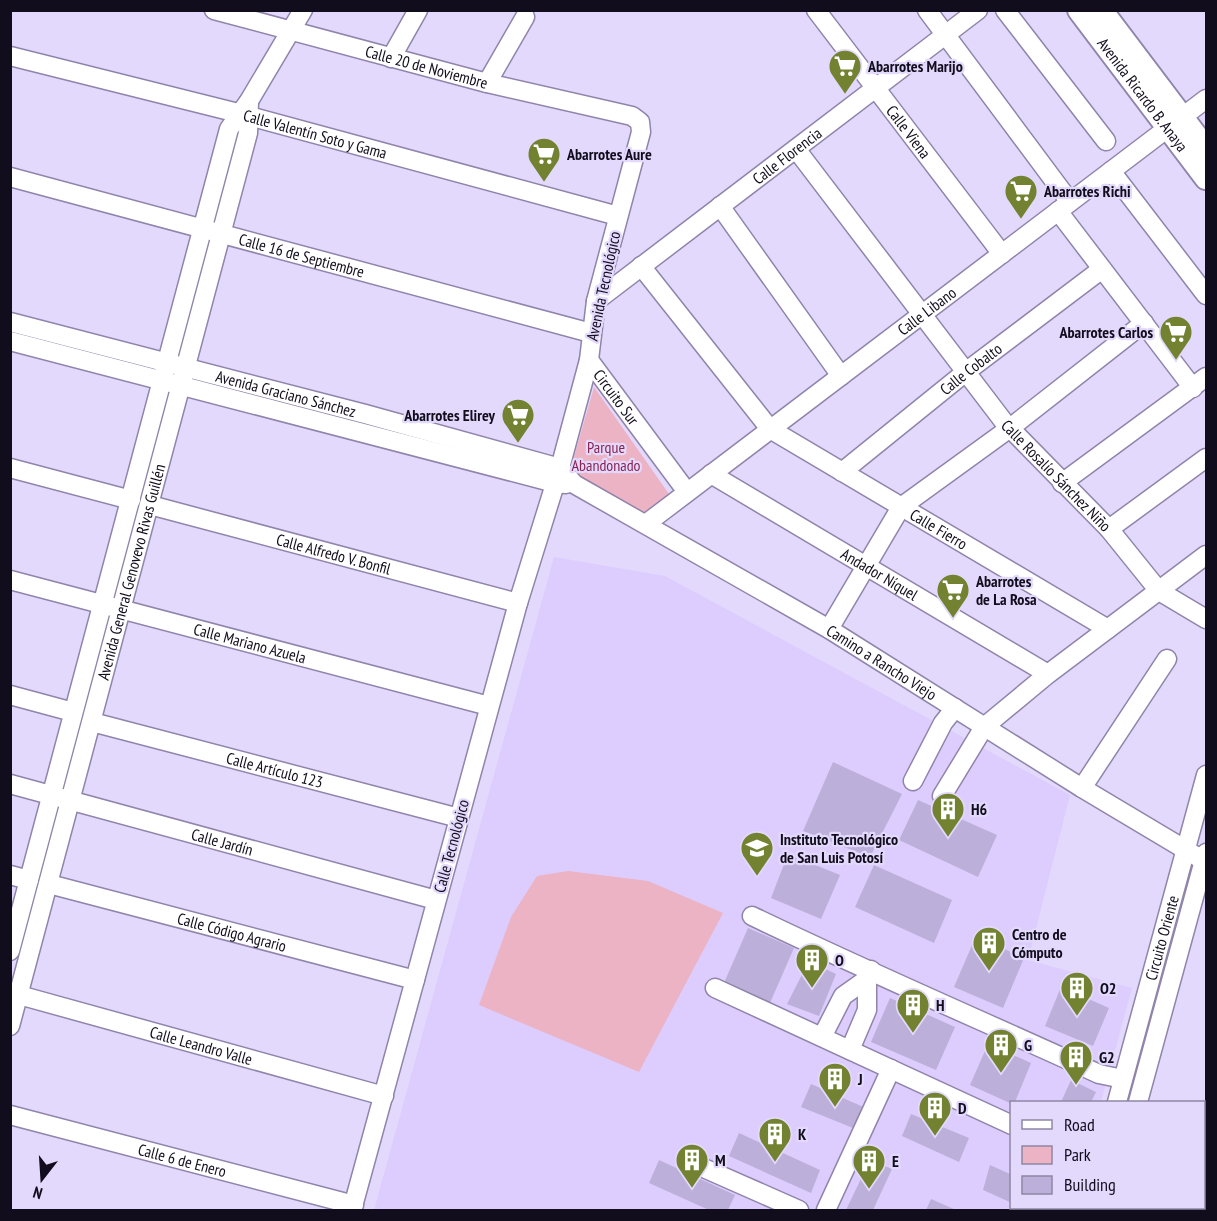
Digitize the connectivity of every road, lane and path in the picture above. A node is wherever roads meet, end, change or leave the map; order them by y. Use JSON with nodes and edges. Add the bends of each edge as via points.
{"nodes":[{"id":1,"x":214,"y":10,"type":"edge"},
{"id":2,"x":303,"y":10,"type":"edge"},
{"id":3,"x":418,"y":10,"type":"edge"},
{"id":4,"x":816,"y":10,"type":"edge"},
{"id":5,"x":927,"y":10,"type":"edge"},
{"id":6,"x":978,"y":10,"type":"edge"},
{"id":7,"x":1005,"y":10,"type":"edge"},
{"id":8,"x":1079,"y":10,"type":"edge"},
{"id":9,"x":1101,"y":10,"type":"edge"},
{"id":10,"x":525,"y":17,"type":"dead end"},
{"id":11,"x":290,"y":30,"type":"junction"},
{"id":12,"x":946,"y":36,"type":"junction"},
{"id":13,"x":10,"y":56,"type":"edge"},
{"id":14,"x":391,"y":58,"type":"junction"},
{"id":15,"x":487,"y":83,"type":"junction"},
{"id":16,"x":875,"y":89,"type":"junction"},
{"id":17,"x":1206,"y":99,"type":"edge"},
{"id":18,"x":246,"y":111,"type":"junction"},
{"id":19,"x":640,"y":122,"type":"joint"},
{"id":20,"x":1175,"y":122,"type":"junction"},
{"id":21,"x":1106,"y":141,"type":"dead end"},
{"id":22,"x":796,"y":149,"type":"junction"},
{"id":23,"x":1206,"y":149,"type":"edge"},
{"id":24,"x":1111,"y":171,"type":"junction"},
{"id":25,"x":10,"y":177,"type":"edge"},
{"id":26,"x":1206,"y":178,"type":"edge"},
{"id":27,"x":720,"y":206,"type":"junction"},
{"id":28,"x":1064,"y":207,"type":"junction"},
{"id":29,"x":618,"y":216,"type":"junction"},
{"id":30,"x":202,"y":228,"type":"junction"},
{"id":31,"x":222,"y":234,"type":"junction"},
{"id":32,"x":1002,"y":254,"type":"junction"},
{"id":33,"x":641,"y":266,"type":"junction"},
{"id":34,"x":1102,"y":269,"type":"junction"},
{"id":35,"x":1206,"y":295,"type":"edge"},
{"id":36,"x":596,"y":301,"type":"junction"},
{"id":37,"x":924,"y":313,"type":"junction"},
{"id":38,"x":10,"y":322,"type":"edge"},
{"id":39,"x":1144,"y":323,"type":"junction"},
{"id":40,"x":591,"y":333,"type":"junction"},
{"id":41,"x":10,"y":341,"type":"edge"},
{"id":42,"x":589,"y":360,"type":"junction"},
{"id":43,"x":168,"y":364,"type":"junction"},
{"id":44,"x":186,"y":369,"type":"junction"},
{"id":45,"x":967,"y":371,"type":"junction"},
{"id":46,"x":841,"y":376,"type":"junction"},
{"id":47,"x":1203,"y":380,"type":"edge"},
{"id":48,"x":163,"y":382,"type":"junction"},
{"id":49,"x":181,"y":387,"type":"junction"},
{"id":50,"x":365,"y":414,"type":"junction"},
{"id":51,"x":1010,"y":428,"type":"junction"},
{"id":52,"x":770,"y":429,"type":"junction"},
{"id":53,"x":361,"y":433,"type":"junction"},
{"id":54,"x":1206,"y":458,"type":"edge"},
{"id":55,"x":10,"y":468,"type":"edge"},
{"id":56,"x":842,"y":472,"type":"junction"},
{"id":57,"x":711,"y":474,"type":"junction"},
{"id":58,"x":557,"y":475,"type":"junction"},
{"id":59,"x":1062,"y":483,"type":"junction"},
{"id":60,"x":687,"y":492,"type":"junction"},
{"id":61,"x":131,"y":500,"type":"junction"},
{"id":62,"x":150,"y":505,"type":"junction"},
{"id":63,"x":901,"y":507,"type":"junction"},
{"id":64,"x":647,"y":523,"type":"junction"},
{"id":65,"x":1109,"y":529,"type":"junction"},
{"id":66,"x":1206,"y":555,"type":"edge"},
{"id":67,"x":866,"y":566,"type":"junction"},
{"id":68,"x":10,"y":580,"type":"edge"},
{"id":69,"x":1159,"y":591,"type":"junction"},
{"id":70,"x":518,"y":603,"type":"junction"},
{"id":71,"x":104,"y":604,"type":"junction"},
{"id":72,"x":122,"y":609,"type":"junction"},
{"id":73,"x":1206,"y":619,"type":"edge"},
{"id":74,"x":829,"y":628,"type":"junction"},
{"id":75,"x":1108,"y":629,"type":"junction"},
{"id":76,"x":1167,"y":659,"type":"dead end"},
{"id":77,"x":1048,"y":674,"type":"junction"},
{"id":78,"x":10,"y":695,"type":"edge"},
{"id":79,"x":489,"y":706,"type":"junction"},
{"id":80,"x":955,"y":708,"type":"junction"},
{"id":81,"x":73,"y":712,"type":"junction"},
{"id":82,"x":92,"y":722,"type":"junction"},
{"id":83,"x":984,"y":727,"type":"junction"},
{"id":84,"x":1206,"y":775,"type":"edge"},
{"id":85,"x":913,"y":781,"type":"dead end"},
{"id":86,"x":10,"y":784,"type":"edge"},
{"id":87,"x":1082,"y":788,"type":"junction"},
{"id":88,"x":52,"y":795,"type":"junction"},
{"id":89,"x":942,"y":796,"type":"dead end"},
{"id":90,"x":71,"y":800,"type":"junction"},
{"id":91,"x":459,"y":818,"type":"junction"},
{"id":92,"x":1185,"y":849,"type":"junction"},
{"id":93,"x":1206,"y":858,"type":"edge"},
{"id":94,"x":10,"y":875,"type":"edge"},
{"id":95,"x":30,"y":880,"type":"junction"},
{"id":96,"x":49,"y":884,"type":"junction"},
{"id":97,"x":436,"y":900,"type":"junction"},
{"id":98,"x":752,"y":916,"type":"dead end"},
{"id":99,"x":10,"y":951,"type":"edge"},
{"id":100,"x":869,"y":975,"type":"junction"},
{"id":101,"x":415,"y":980,"type":"junction"},
{"id":102,"x":715,"y":988,"type":"dead end"},
{"id":103,"x":19,"y":995,"type":"junction"},
{"id":104,"x":10,"y":1026,"type":"edge"},
{"id":105,"x":822,"y":1037,"type":"junction"},
{"id":106,"x":850,"y":1050,"type":"junction"},
{"id":107,"x":891,"y":1069,"type":"junction"},
{"id":108,"x":1123,"y":1079,"type":"junction"},
{"id":109,"x":384,"y":1096,"type":"junction"},
{"id":110,"x":1117,"y":1101,"type":"edge"},
{"id":111,"x":1138,"y":1101,"type":"edge"},
{"id":112,"x":10,"y":1115,"type":"edge"},
{"id":113,"x":1010,"y":1125,"type":"edge"},
{"id":114,"x":690,"y":1162,"type":"dead end"},
{"id":115,"x":353,"y":1208,"type":"edge"},
{"id":116,"x":799,"y":1210,"type":"edge"},
{"id":117,"x":826,"y":1210,"type":"edge"}],
"edges":[{"from":1,"to":11,"type":"street","name":"Calle 20 de Noviembre"},
{"from":2,"to":11,"type":"street"},
{"from":3,"to":14,"type":"street"},
{"from":4,"to":16,"type":"street","name":"Calle Viena"},
{"from":5,"to":12,"type":"street"},
{"from":6,"to":12,"type":"street","name":"Calle Florencia"},
{"from":7,"to":21,"type":"street"},
{"from":8,"to":20,"type":"main road","name":"Avenida Ricardo B. Anaya"},
{"from":9,"to":20,"type":"main road","name":"Avenida Ricardo B. Anaya"},
{"from":10,"to":15,"type":"street"},
{"from":11,"to":14,"type":"street","name":"Calle 20 de Noviembre"},
{"from":11,"to":18,"type":"street"},
{"from":12,"to":16,"type":"street","name":"Calle Florencia"},
{"from":12,"to":28,"type":"street"},
{"from":13,"to":18,"type":"street","name":"Calle Valentín Soto y Gama"},
{"from":14,"to":15,"type":"street","name":"Calle 20 de Noviembre"},
{"from":15,"to":19,"type":"street","name":"Calle 20 de Noviembre","via":[[632,116]]},
{"from":16,"to":22,"type":"street","name":"Calle Florencia"},
{"from":16,"to":32,"type":"street","name":"Calle Viena"},
{"from":17,"to":20,"type":"street","name":"Calle Libano"},
{"from":18,"to":29,"type":"street","name":"Calle Valentín Soto y Gama"},
{"from":18,"to":30,"type":"street","name":"Avenida General Genovevo Rivas Guillén","via":[[229,129]]},
{"from":18,"to":31,"type":"street","name":"Avenida General Genovevo Rivas Guillén","via":[[248,133]]},
{"from":19,"to":29,"type":"street","name":"Avenida Tecnológico","via":[[641,132]]},
{"from":20,"to":23,"type":"main road","name":"Avenida Ricardo B. Anaya"},
{"from":20,"to":24,"type":"street","name":"Calle Libano"},
{"from":20,"to":26,"type":"main road","name":"Avenida Ricardo B. Anaya"},
{"from":22,"to":27,"type":"street","name":"Calle Florencia"},
{"from":22,"to":37,"type":"street","name":"Calle Rosalío Sánchez Niño"},
{"from":24,"to":28,"type":"street","name":"Calle Libano"},
{"from":24,"to":35,"type":"street"},
{"from":25,"to":30,"type":"street","name":"Calle 16 de Septiembre"},
{"from":27,"to":33,"type":"street","name":"Calle Florencia"},
{"from":27,"to":46,"type":"street"},
{"from":28,"to":32,"type":"street","name":"Calle Libano"},
{"from":28,"to":34,"type":"street"},
{"from":29,"to":36,"type":"street","name":"Avenida Tecnológico"},
{"from":30,"to":31,"type":"street","name":"Calle 16 de Septiembre"},
{"from":30,"to":43,"type":"street","name":"Avenida General Genovevo Rivas Guillén"},
{"from":31,"to":40,"type":"street","name":"Calle 16 de Septiembre"},
{"from":31,"to":44,"type":"street","name":"Avenida General Genovevo Rivas Guillén"},
{"from":32,"to":37,"type":"street","name":"Calle Libano"},
{"from":33,"to":36,"type":"street","name":"Calle Florencia"},
{"from":33,"to":52,"type":"street"},
{"from":34,"to":39,"type":"street"},
{"from":34,"to":45,"type":"street","name":"Calle Cobalto"},
{"from":36,"to":40,"type":"street","name":"Avenida Tecnológico"},
{"from":37,"to":45,"type":"street","name":"Calle Rosalío Sánchez Niño"},
{"from":37,"to":46,"type":"street","name":"Calle Libano"},
{"from":38,"to":43,"type":"street","name":"Avenida Graciano Sánchez"},
{"from":39,"to":47,"type":"street"},
{"from":39,"to":51,"type":"street"},
{"from":40,"to":42,"type":"street","name":"Avenida Tecnológico"},
{"from":41,"to":48,"type":"street","name":"Avenida Graciano Sánchez"},
{"from":42,"to":58,"type":"street","name":"Avenida Tecnológico"},
{"from":42,"to":60,"type":"street","name":"Circuito Sur"},
{"from":43,"to":44,"type":"street","name":"Avenida Graciano Sánchez"},
{"from":43,"to":48,"type":"street","name":"Avenida General Genovevo Rivas Guillén"},
{"from":44,"to":49,"type":"street","name":"Avenida General Genovevo Rivas Guillén"},
{"from":44,"to":50,"type":"street","name":"Avenida Graciano Sánchez"},
{"from":45,"to":51,"type":"street","name":"Calle Rosalío Sánchez Niño"},
{"from":45,"to":56,"type":"street","name":"Calle Cobalto"},
{"from":46,"to":52,"type":"street","name":"Calle Libano"},
{"from":47,"to":59,"type":"street"},
{"from":48,"to":49,"type":"street","name":"Avenida Graciano Sánchez"},
{"from":48,"to":61,"type":"street","name":"Avenida General Genovevo Rivas Guillén"},
{"from":49,"to":53,"type":"street","name":"Avenida Graciano Sánchez"},
{"from":49,"to":62,"type":"street","name":"Avenida General Genovevo Rivas Guillén"},
{"from":50,"to":53,"type":"street"},
{"from":50,"to":58,"type":"street","name":"Avenida Graciano Sánchez"},
{"from":51,"to":59,"type":"street","name":"Calle Rosalío Sánchez Niño"},
{"from":51,"to":63,"type":"street"},
{"from":52,"to":56,"type":"street","name":"Calle Fierro"},
{"from":52,"to":57,"type":"street","name":"Calle Libano"},
{"from":53,"to":58,"type":"street","name":"Avenida Graciano Sánchez"},
{"from":54,"to":65,"type":"street"},
{"from":55,"to":61,"type":"street"},
{"from":56,"to":63,"type":"street","name":"Calle Fierro"},
{"from":57,"to":60,"type":"street","name":"Calle Libano"},
{"from":57,"to":67,"type":"street","name":"Andador Níquel"},
{"from":58,"to":64,"type":"street","name":"Camino a Rancho Viejo"},
{"from":58,"to":70,"type":"street","name":"Calle Tecnológico"},
{"from":59,"to":65,"type":"street","name":"Calle Rosalío Sánchez Niño"},
{"from":60,"to":64,"type":"street","name":"Calle Libano"},
{"from":61,"to":71,"type":"street","name":"Avenida General Genovevo Rivas Guillén"},
{"from":62,"to":70,"type":"street","name":"Calle Alfredo V. Bonfil"},
{"from":62,"to":72,"type":"street","name":"Avenida General Genovevo Rivas Guillén"},
{"from":63,"to":67,"type":"street"},
{"from":63,"to":75,"type":"street","name":"Calle Fierro"},
{"from":64,"to":74,"type":"street","name":"Camino a Rancho Viejo"},
{"from":65,"to":69,"type":"street","name":"Calle Rosalío Sánchez Niño"},
{"from":66,"to":69,"type":"street"},
{"from":67,"to":74,"type":"street"},
{"from":67,"to":77,"type":"street","name":"Andador Níquel"},
{"from":68,"to":71,"type":"street","name":"Calle Mariano Azuela"},
{"from":69,"to":73,"type":"street","name":"Calle Rosalío Sánchez Niño"},
{"from":69,"to":75,"type":"street"},
{"from":70,"to":79,"type":"street","name":"Calle Tecnológico"},
{"from":71,"to":72,"type":"street","name":"Calle Mariano Azuela"},
{"from":71,"to":81,"type":"street","name":"Avenida General Genovevo Rivas Guillén"},
{"from":72,"to":79,"type":"street","name":"Calle Mariano Azuela"},
{"from":72,"to":82,"type":"street","name":"Avenida General Genovevo Rivas Guillén"},
{"from":74,"to":80,"type":"street","name":"Camino a Rancho Viejo"},
{"from":75,"to":77,"type":"street"},
{"from":76,"to":87,"type":"street"},
{"from":77,"to":83,"type":"street"},
{"from":78,"to":81,"type":"street"},
{"from":79,"to":91,"type":"street","name":"Calle Tecnológico"},
{"from":80,"to":83,"type":"street","name":"Camino a Rancho Viejo"},
{"from":80,"to":85,"type":"street"},
{"from":81,"to":88,"type":"street","name":"Avenida General Genovevo Rivas Guillén"},
{"from":82,"to":90,"type":"street","name":"Avenida General Genovevo Rivas Guillén"},
{"from":82,"to":91,"type":"street","name":"Calle Artículo 123"},
{"from":83,"to":87,"type":"street","name":"Camino a Rancho Viejo"},
{"from":83,"to":89,"type":"street"},
{"from":84,"to":92,"type":"street","name":"Circuito Oriente"},
{"from":86,"to":88,"type":"street","name":"Calle Jardín"},
{"from":87,"to":92,"type":"street","name":"Camino a Rancho Viejo"},
{"from":88,"to":90,"type":"street","name":"Calle Jardín"},
{"from":88,"to":95,"type":"street","name":"Avenida General Genovevo Rivas Guillén"},
{"from":90,"to":96,"type":"street","name":"Avenida General Genovevo Rivas Guillén"},
{"from":90,"to":97,"type":"street","name":"Calle Jardín"},
{"from":91,"to":97,"type":"street","name":"Calle Tecnológico"},
{"from":92,"to":93,"type":"street"},
{"from":92,"to":108,"type":"street","name":"Circuito Oriente"},
{"from":93,"to":111,"type":"street","name":"Circuito Oriente"},
{"from":94,"to":95,"type":"street"},
{"from":95,"to":99,"type":"street","name":"Avenida General Genovevo Rivas Guillén"},
{"from":96,"to":101,"type":"street","name":"Calle Código Agrario"},
{"from":96,"to":103,"type":"street","name":"Avenida General Genovevo Rivas Guillén"},
{"from":97,"to":101,"type":"street","name":"Calle Tecnológico"},
{"from":98,"to":100,"type":"street"},
{"from":100,"to":105,"type":"street","via":[[843,996]]},
{"from":100,"to":106,"type":"street","via":[[867,1010]]},
{"from":100,"to":108,"type":"street","via":[[1099,1074]]},
{"from":101,"to":109,"type":"street","name":"Calle Tecnológico"},
{"from":102,"to":105,"type":"street"},
{"from":103,"to":104,"type":"street","name":"Avenida General Genovevo Rivas Guillén"},
{"from":103,"to":109,"type":"street","name":"Calle Leandro Valle"},
{"from":105,"to":106,"type":"street"},
{"from":106,"to":107,"type":"street"},
{"from":107,"to":113,"type":"street"},
{"from":107,"to":117,"type":"street"},
{"from":108,"to":110,"type":"street","name":"Circuito Oriente"},
{"from":109,"to":115,"type":"street","name":"Calle Tecnológico"},
{"from":112,"to":115,"type":"street","name":"Calle 6 de Enero"},
{"from":114,"to":116,"type":"street"}]}
